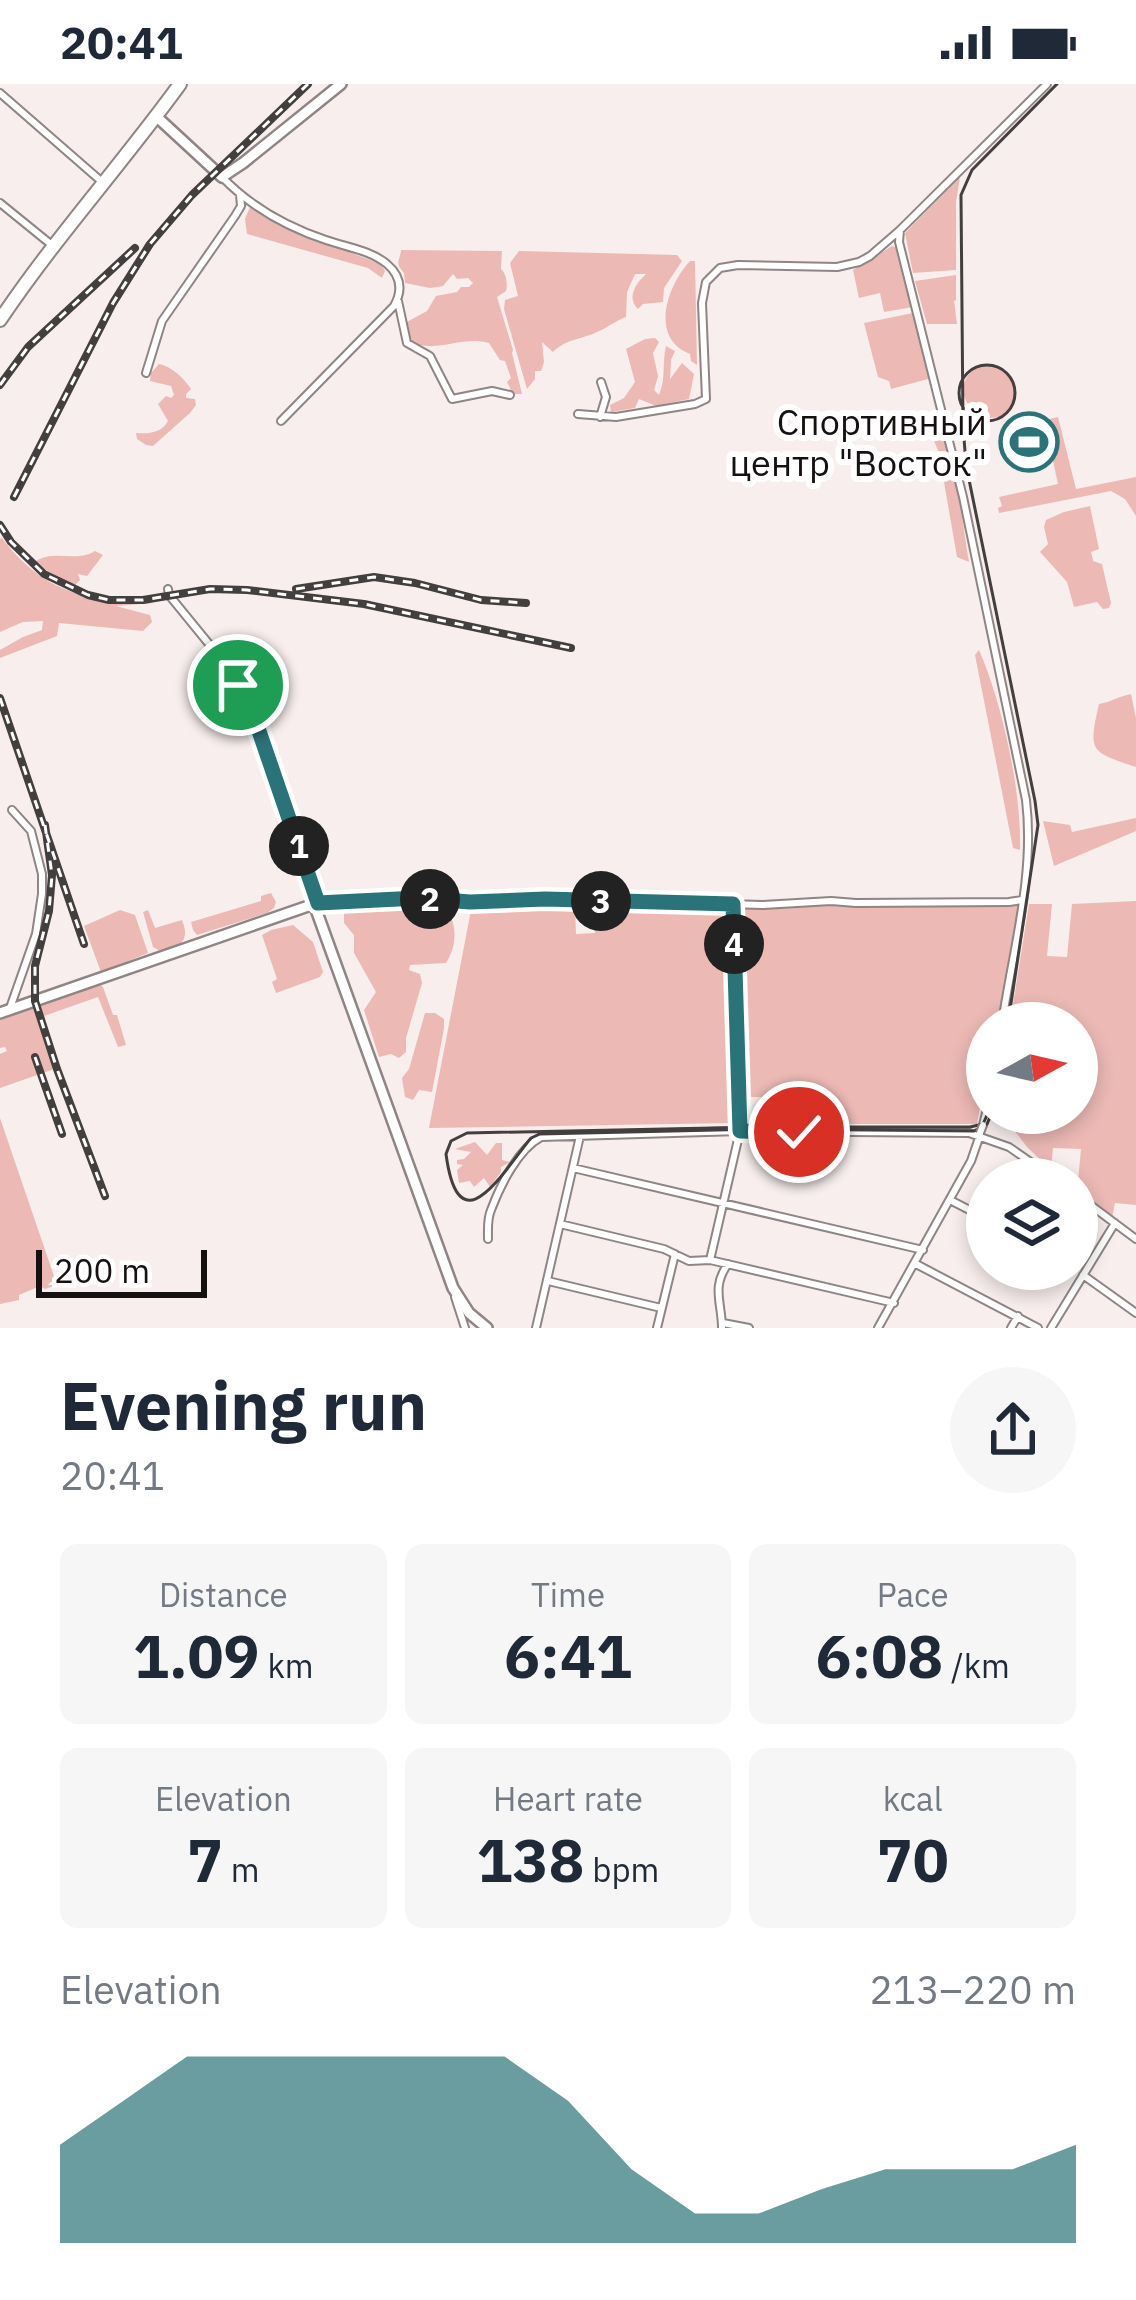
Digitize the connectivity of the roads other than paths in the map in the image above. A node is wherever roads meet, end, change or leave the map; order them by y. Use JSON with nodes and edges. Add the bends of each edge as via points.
{"nodes":[{"id":1,"x":180,"y":84,"type":"edge"},
{"id":2,"x":341,"y":84,"type":"edge"},
{"id":3,"x":1047,"y":84,"type":"edge"},
{"id":4,"x":0,"y":93,"type":"edge"},
{"id":5,"x":157,"y":117,"type":"junction"},
{"id":6,"x":222,"y":177,"type":"junction"},
{"id":7,"x":104,"y":183,"type":"junction"},
{"id":8,"x":240,"y":195,"type":"junction"},
{"id":9,"x":0,"y":202,"type":"edge"},
{"id":10,"x":900,"y":230,"type":"junction"},
{"id":11,"x":53,"y":247,"type":"junction"},
{"id":12,"x":398,"y":300,"type":"junction"},
{"id":13,"x":0,"y":320,"type":"edge"},
{"id":14,"x":146,"y":373,"type":"dead end"},
{"id":15,"x":601,"y":382,"type":"dead end"},
{"id":16,"x":510,"y":394,"type":"dead end"},
{"id":17,"x":578,"y":414,"type":"dead end"},
{"id":18,"x":600,"y":417,"type":"junction"},
{"id":19,"x":281,"y":421,"type":"dead end"},
{"id":20,"x":168,"y":589,"type":"dead end"},
{"id":21,"x":12,"y":810,"type":"dead end"},
{"id":22,"x":1022,"y":900,"type":"junction"},
{"id":23,"x":316,"y":903,"type":"junction"},
{"id":24,"x":733,"y":904,"type":"junction"},
{"id":25,"x":1005,"y":1002,"type":"edge"},
{"id":26,"x":4,"y":1012,"type":"edge"},
{"id":27,"x":740,"y":1127,"type":"junction"},
{"id":28,"x":966,"y":1131,"type":"edge"},
{"id":29,"x":980,"y":1134,"type":"edge"},
{"id":30,"x":986,"y":1134,"type":"edge"},
{"id":31,"x":580,"y":1136,"type":"junction"},
{"id":32,"x":1027,"y":1158,"type":"edge"},
{"id":33,"x":573,"y":1168,"type":"junction"},
{"id":34,"x":950,"y":1200,"type":"junction"},
{"id":35,"x":724,"y":1202,"type":"junction"},
{"id":36,"x":966,"y":1208,"type":"edge"},
{"id":37,"x":1098,"y":1210,"type":"edge"},
{"id":38,"x":1115,"y":1223,"type":"junction"},
{"id":39,"x":560,"y":1224,"type":"junction"},
{"id":40,"x":488,"y":1239,"type":"dead end"},
{"id":41,"x":1136,"y":1239,"type":"edge"},
{"id":42,"x":1098,"y":1248,"type":"edge"},
{"id":43,"x":923,"y":1250,"type":"junction"},
{"id":44,"x":675,"y":1255,"type":"junction"},
{"id":45,"x":710,"y":1260,"type":"junction"},
{"id":46,"x":728,"y":1264,"type":"junction"},
{"id":47,"x":916,"y":1264,"type":"junction"},
{"id":48,"x":547,"y":1281,"type":"junction"},
{"id":49,"x":1098,"y":1283,"type":"edge"},
{"id":50,"x":453,"y":1288,"type":"junction"},
{"id":51,"x":1072,"y":1290,"type":"edge"},
{"id":52,"x":893,"y":1304,"type":"junction"},
{"id":53,"x":661,"y":1308,"type":"junction"},
{"id":54,"x":1136,"y":1313,"type":"edge"},
{"id":55,"x":1018,"y":1316,"type":"junction"},
{"id":56,"x":722,"y":1325,"type":"edge"},
{"id":57,"x":880,"y":1325,"type":"edge"},
{"id":58,"x":465,"y":1328,"type":"edge"},
{"id":59,"x":488,"y":1328,"type":"edge"},
{"id":60,"x":536,"y":1328,"type":"edge"},
{"id":61,"x":656,"y":1328,"type":"edge"},
{"id":62,"x":749,"y":1328,"type":"edge"},
{"id":63,"x":896,"y":1328,"type":"edge"},
{"id":64,"x":1011,"y":1328,"type":"edge"},
{"id":65,"x":1038,"y":1328,"type":"edge"},
{"id":66,"x":1051,"y":1328,"type":"edge"}],
"edges":[{"from":1,"to":5,"type":"main road"},
{"from":2,"to":6,"type":"street"},
{"from":3,"to":10,"type":"street"},
{"from":4,"to":7,"type":"street"},
{"from":5,"to":6,"type":"street"},
{"from":5,"to":7,"type":"main road"},
{"from":6,"to":8,"type":"street"},
{"from":7,"to":11,"type":"main road"},
{"from":8,"to":12,"type":"street","via":[[379,260],[398,280]]},
{"from":8,"to":14,"type":"street","via":[[236,216],[162,321]]},
{"from":9,"to":11,"type":"street"},
{"from":10,"to":18,"type":"street","via":[[847,266],[715,271],[703,291],[706,399]]},
{"from":10,"to":22,"type":"street","via":[[1026,800]]},
{"from":11,"to":13,"type":"main road"},
{"from":12,"to":16,"type":"street","via":[[407,343],[430,356],[452,399]]},
{"from":12,"to":19,"type":"street"},
{"from":15,"to":18,"type":"street"},
{"from":17,"to":18,"type":"street"},
{"from":20,"to":23,"type":"street","via":[[251,707]]},
{"from":21,"to":26,"type":"street","via":[[31,831],[42,894],[36,934]]},
{"from":22,"to":24,"type":"street"},
{"from":22,"to":25,"type":"street"},
{"from":23,"to":24,"type":"street"},
{"from":23,"to":26,"type":"street"},
{"from":23,"to":50,"type":"street"},
{"from":24,"to":27,"type":"street"},
{"from":27,"to":28,"type":"street"},
{"from":27,"to":31,"type":"street"},
{"from":27,"to":35,"type":"street"},
{"from":29,"to":34,"type":"street"},
{"from":30,"to":32,"type":"street"},
{"from":31,"to":33,"type":"street"},
{"from":31,"to":40,"type":"street","via":[[530,1143],[489,1214]]},
{"from":33,"to":35,"type":"street"},
{"from":33,"to":39,"type":"street"},
{"from":34,"to":36,"type":"street"},
{"from":34,"to":43,"type":"street"},
{"from":35,"to":43,"type":"street"},
{"from":35,"to":45,"type":"street"},
{"from":37,"to":38,"type":"street"},
{"from":38,"to":41,"type":"street"},
{"from":38,"to":42,"type":"street"},
{"from":39,"to":44,"type":"street"},
{"from":39,"to":48,"type":"street"},
{"from":43,"to":47,"type":"street"},
{"from":44,"to":45,"type":"street"},
{"from":44,"to":53,"type":"street"},
{"from":45,"to":46,"type":"street"},
{"from":46,"to":52,"type":"street"},
{"from":46,"to":56,"type":"street","via":[[716,1296]]},
{"from":47,"to":52,"type":"street"},
{"from":47,"to":55,"type":"street"},
{"from":48,"to":53,"type":"street"},
{"from":48,"to":60,"type":"street"},
{"from":49,"to":54,"type":"street"},
{"from":50,"to":58,"type":"street"},
{"from":50,"to":59,"type":"street"},
{"from":51,"to":66,"type":"street"},
{"from":52,"to":57,"type":"street"},
{"from":53,"to":61,"type":"street"},
{"from":55,"to":64,"type":"street"},
{"from":55,"to":65,"type":"street"},
{"from":56,"to":62,"type":"street"},
{"from":57,"to":63,"type":"street"}]}
